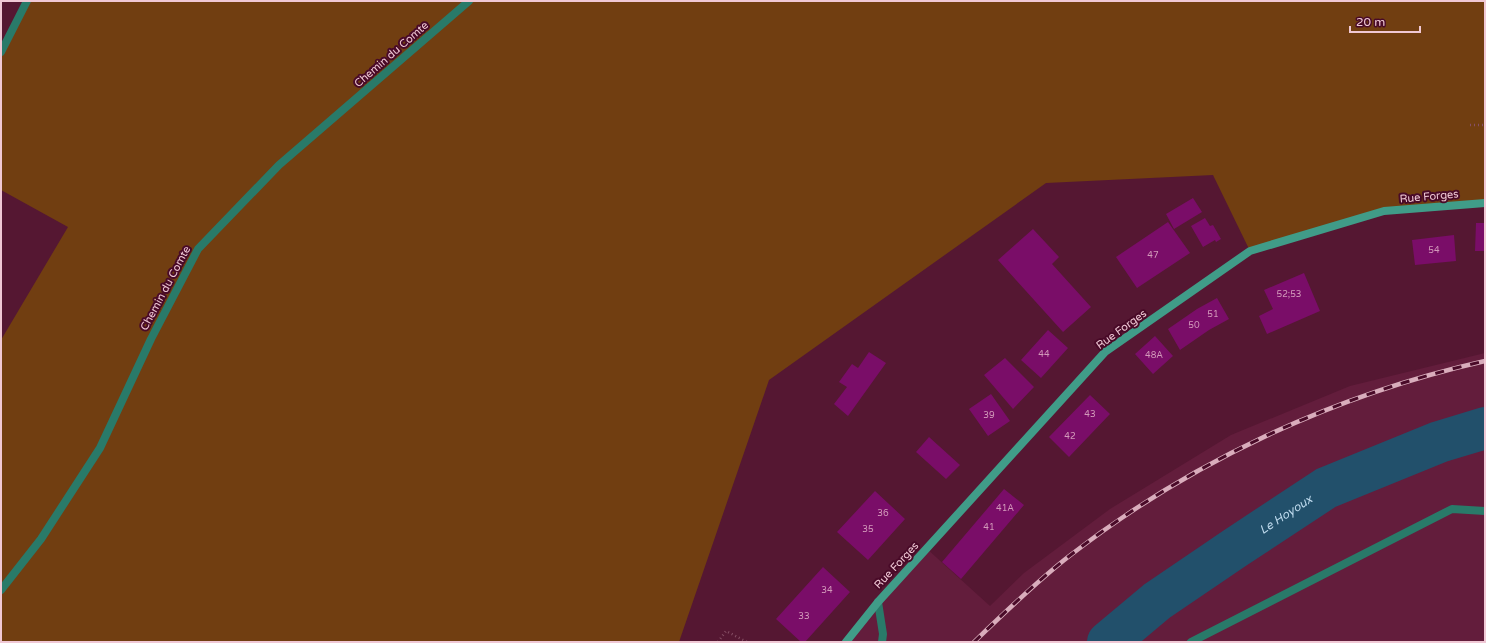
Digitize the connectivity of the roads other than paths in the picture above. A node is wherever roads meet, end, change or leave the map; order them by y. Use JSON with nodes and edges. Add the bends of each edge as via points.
{"nodes":[{"id":1,"x":27,"y":1,"type":"edge"},
{"id":2,"x":469,"y":1,"type":"edge"},
{"id":3,"x":1,"y":52,"type":"edge"},
{"id":4,"x":1485,"y":203,"type":"edge"},
{"id":5,"x":1485,"y":511,"type":"edge"},
{"id":6,"x":1,"y":590,"type":"edge"},
{"id":7,"x":878,"y":602,"type":"junction"},
{"id":8,"x":846,"y":642,"type":"edge"},
{"id":9,"x":882,"y":642,"type":"edge"},
{"id":10,"x":1190,"y":642,"type":"edge"}],
"edges":[{"from":1,"to":3,"type":"street"},
{"from":2,"to":6,"type":"street","name":"Chemin du Comte","via":[[279,165],[198,249],[151,339],[100,448],[41,539]]},
{"from":4,"to":7,"type":"main road","name":"Rue Forges","via":[[1384,211],[1250,251],[1105,352]]},
{"from":5,"to":10,"type":"street","via":[[1452,509]]},
{"from":7,"to":8,"type":"main road","name":"Rue Forges"},
{"from":7,"to":9,"type":"street"}]}
